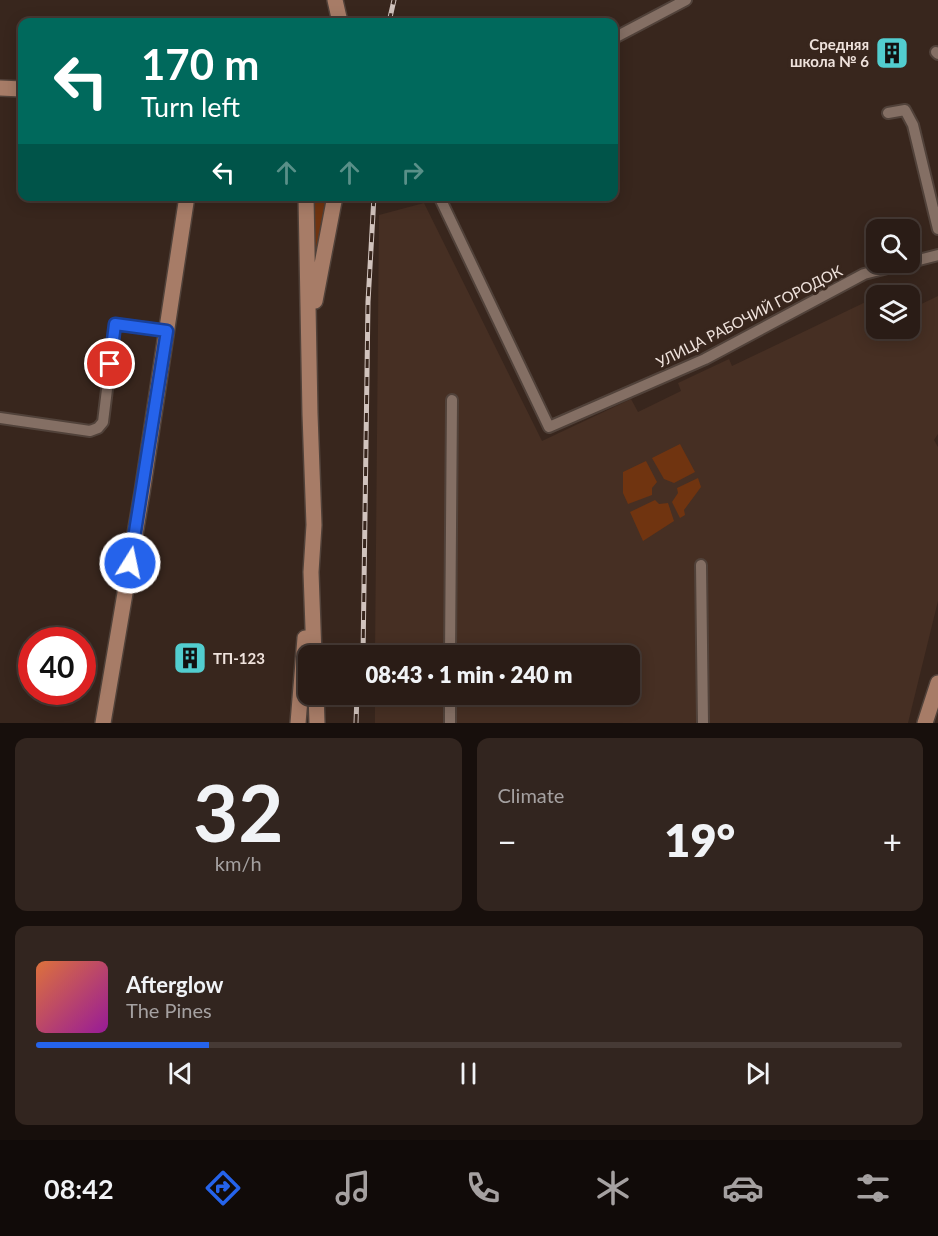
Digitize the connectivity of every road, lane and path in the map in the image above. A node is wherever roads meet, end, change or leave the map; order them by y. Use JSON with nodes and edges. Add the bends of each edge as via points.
{"nodes":[{"id":1,"x":336,"y":0,"type":"edge"},
{"id":2,"x":686,"y":0,"type":"edge"},
{"id":3,"x":339,"y":18,"type":"edge"},
{"id":4,"x":618,"y":36,"type":"edge"},
{"id":5,"x":0,"y":88,"type":"edge"},
{"id":6,"x":18,"y":89,"type":"edge"},
{"id":7,"x":888,"y":112,"type":"dead end"},
{"id":8,"x":186,"y":201,"type":"edge"},
{"id":9,"x":306,"y":201,"type":"edge"},
{"id":10,"x":334,"y":201,"type":"edge"},
{"id":11,"x":441,"y":201,"type":"edge"},
{"id":12,"x":938,"y":229,"type":"edge"},
{"id":13,"x":938,"y":255,"type":"edge"},
{"id":14,"x":167,"y":331,"type":"junction"},
{"id":15,"x":309,"y":333,"type":"junction"},
{"id":16,"x":452,"y":400,"type":"dead end"},
{"id":17,"x":0,"y":418,"type":"edge"},
{"id":18,"x":701,"y":566,"type":"dead end"},
{"id":19,"x":311,"y":572,"type":"junction"},
{"id":20,"x":314,"y":645,"type":"edge"},
{"id":21,"x":450,"y":645,"type":"edge"},
{"id":22,"x":938,"y":683,"type":"edge"},
{"id":23,"x":316,"y":705,"type":"edge"},
{"id":24,"x":450,"y":705,"type":"edge"},
{"id":25,"x":103,"y":723,"type":"edge"},
{"id":26,"x":298,"y":723,"type":"edge"},
{"id":27,"x":317,"y":723,"type":"edge"},
{"id":28,"x":450,"y":723,"type":"edge"},
{"id":29,"x":703,"y":723,"type":"edge"},
{"id":30,"x":925,"y":723,"type":"edge"}],
"edges":[{"from":1,"to":3,"type":"main road"},
{"from":2,"to":4,"type":"street"},
{"from":5,"to":6,"type":"main road"},
{"from":7,"to":12,"type":"street","via":[[905,110],[913,125]]},
{"from":8,"to":14,"type":"main road"},
{"from":9,"to":15,"type":"main road"},
{"from":10,"to":15,"type":"main road"},
{"from":11,"to":13,"type":"street","name":"УЛИЦА РАБОЧИЙ ГОРОДОК","via":[[549,427],[705,359],[864,274]]},
{"from":14,"to":17,"type":"street","via":[[115,324],[103,422],[98,428],[90,431]]},
{"from":14,"to":25,"type":"main road"},
{"from":15,"to":19,"type":"main road","via":[[314,525]]},
{"from":16,"to":21,"type":"street"},
{"from":18,"to":29,"type":"street"},
{"from":19,"to":20,"type":"main road"},
{"from":19,"to":26,"type":"main road"},
{"from":22,"to":30,"type":"main road"},
{"from":23,"to":27,"type":"main road"},
{"from":24,"to":28,"type":"street"}]}
